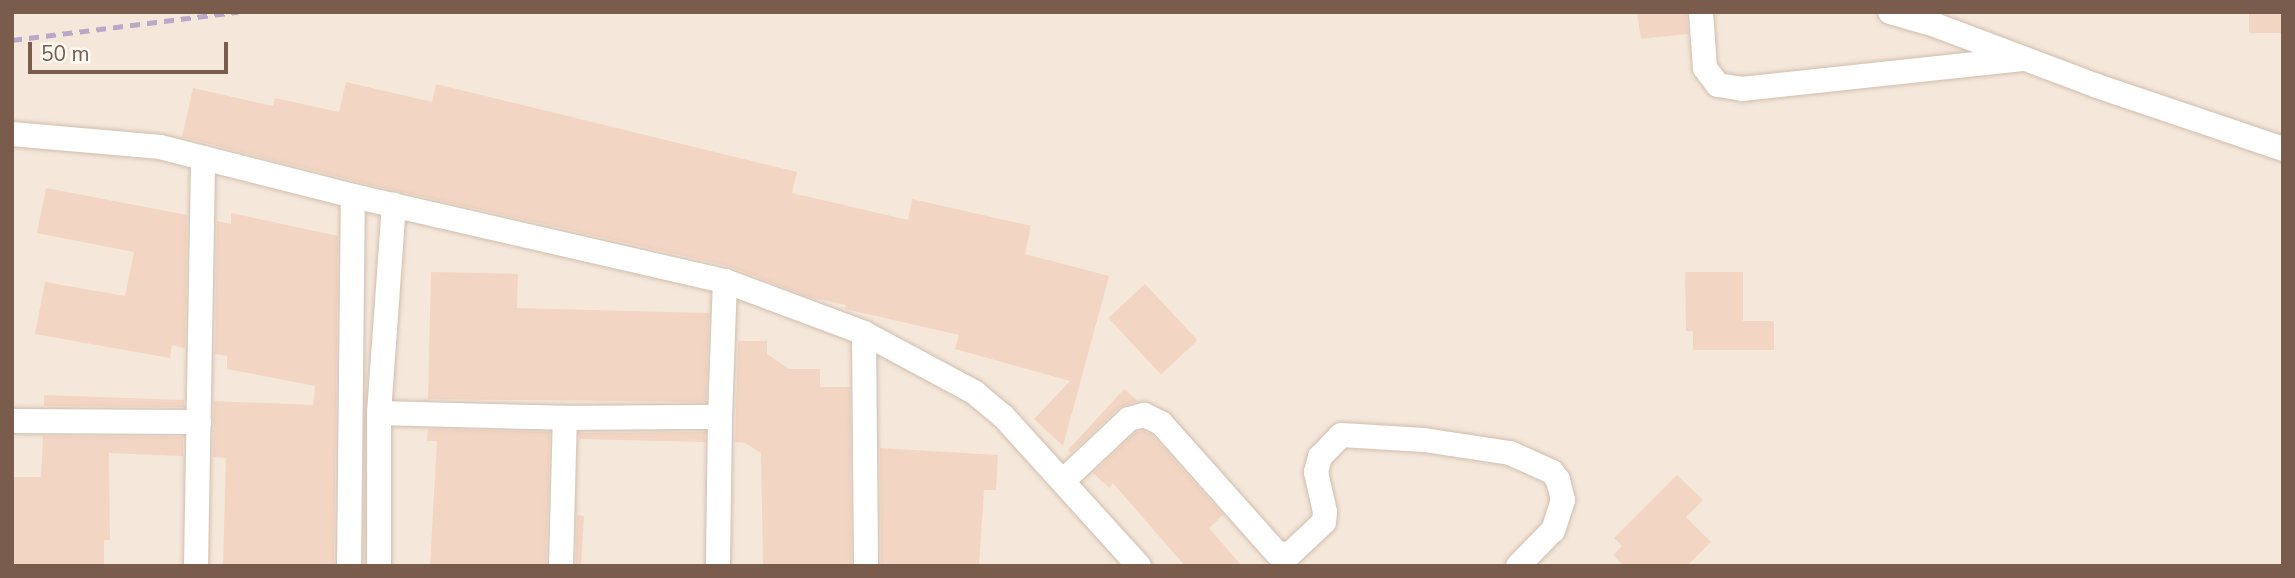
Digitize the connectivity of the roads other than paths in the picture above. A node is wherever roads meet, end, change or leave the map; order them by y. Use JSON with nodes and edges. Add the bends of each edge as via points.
{"nodes":[{"id":1,"x":1701,"y":12,"type":"edge"},
{"id":2,"x":1890,"y":12,"type":"edge"},
{"id":3,"x":2027,"y":59,"type":"junction"},
{"id":4,"x":12,"y":134,"type":"edge"},
{"id":5,"x":2283,"y":149,"type":"edge"},
{"id":6,"x":203,"y":158,"type":"junction"},
{"id":7,"x":353,"y":196,"type":"junction"},
{"id":8,"x":394,"y":205,"type":"junction"},
{"id":9,"x":725,"y":281,"type":"junction"},
{"id":10,"x":864,"y":333,"type":"junction"},
{"id":11,"x":379,"y":413,"type":"junction"},
{"id":12,"x":720,"y":417,"type":"junction"},
{"id":13,"x":565,"y":418,"type":"junction"},
{"id":14,"x":12,"y":421,"type":"edge"},
{"id":15,"x":199,"y":422,"type":"junction"},
{"id":16,"x":1064,"y":480,"type":"junction"},
{"id":17,"x":196,"y":566,"type":"edge"},
{"id":18,"x":349,"y":566,"type":"edge"},
{"id":19,"x":379,"y":566,"type":"edge"},
{"id":20,"x":561,"y":566,"type":"edge"},
{"id":21,"x":718,"y":566,"type":"edge"},
{"id":22,"x":866,"y":566,"type":"edge"},
{"id":23,"x":1139,"y":566,"type":"edge"},
{"id":24,"x":1518,"y":566,"type":"edge"}],
"edges":[{"from":1,"to":3,"type":"street","via":[[1705,68],[1718,85],[1742,89]]},
{"from":2,"to":3,"type":"street"},
{"from":3,"to":5,"type":"street"},
{"from":4,"to":6,"type":"street","via":[[160,147]]},
{"from":6,"to":7,"type":"street"},
{"from":6,"to":15,"type":"street"},
{"from":7,"to":8,"type":"street"},
{"from":7,"to":18,"type":"street"},
{"from":8,"to":9,"type":"street"},
{"from":8,"to":11,"type":"street"},
{"from":9,"to":10,"type":"street"},
{"from":9,"to":12,"type":"street"},
{"from":10,"to":16,"type":"street","via":[[974,392]]},
{"from":10,"to":22,"type":"street"},
{"from":11,"to":13,"type":"street"},
{"from":11,"to":19,"type":"street"},
{"from":12,"to":13,"type":"street"},
{"from":12,"to":21,"type":"street"},
{"from":13,"to":20,"type":"street"},
{"from":14,"to":15,"type":"street"},
{"from":15,"to":17,"type":"street"},
{"from":16,"to":23,"type":"street"},
{"from":16,"to":24,"type":"street","via":[[1129,419],[1144,415],[1161,423],[1277,553],[1284,554],[1291,553],[1324,522],[1316,472],[1324,451],[1341,435],[1424,440],[1510,453],[1552,472],[1563,500],[1553,530]]}]}
